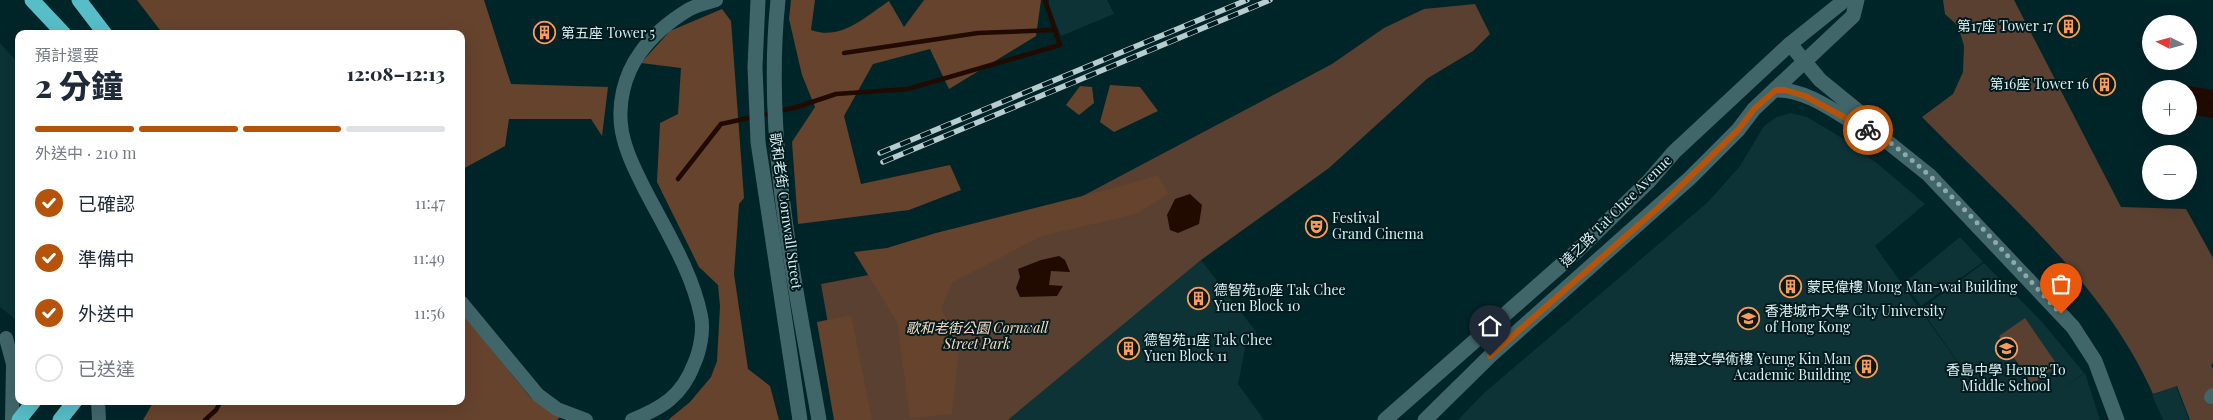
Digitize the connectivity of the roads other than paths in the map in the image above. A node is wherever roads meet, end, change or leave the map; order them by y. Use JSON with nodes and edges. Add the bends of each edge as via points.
{"nodes":[{"id":1,"x":32,"y":0,"type":"edge"},
{"id":2,"x":79,"y":0,"type":"edge"},
{"id":3,"x":716,"y":0,"type":"edge"},
{"id":4,"x":1845,"y":0,"type":"edge"},
{"id":5,"x":1857,"y":0,"type":"edge"},
{"id":6,"x":777,"y":4,"type":"edge"},
{"id":7,"x":758,"y":5,"type":"edge"},
{"id":8,"x":60,"y":30,"type":"edge"},
{"id":9,"x":102,"y":30,"type":"edge"},
{"id":10,"x":1790,"y":44,"type":"junction"},
{"id":11,"x":1805,"y":63,"type":"junction"},
{"id":12,"x":1776,"y":90,"type":"junction"},
{"id":13,"x":1874,"y":131,"type":"junction"},
{"id":14,"x":465,"y":307,"type":"edge"},
{"id":15,"x":8,"y":337,"type":"edge"},
{"id":16,"x":31,"y":405,"type":"edge"},
{"id":17,"x":72,"y":405,"type":"edge"},
{"id":18,"x":98,"y":405,"type":"edge"},
{"id":19,"x":12,"y":420,"type":"edge"},
{"id":20,"x":19,"y":420,"type":"edge"},
{"id":21,"x":60,"y":420,"type":"edge"},
{"id":22,"x":99,"y":420,"type":"edge"},
{"id":23,"x":586,"y":420,"type":"edge"},
{"id":24,"x":632,"y":420,"type":"edge"},
{"id":25,"x":800,"y":420,"type":"edge"},
{"id":26,"x":819,"y":420,"type":"edge"},
{"id":27,"x":1385,"y":420,"type":"edge"},
{"id":28,"x":1425,"y":420,"type":"edge"},
{"id":29,"x":2117,"y":420,"type":"edge"}],
"edges":[{"from":1,"to":8,"type":"highway"},
{"from":2,"to":9,"type":"highway"},
{"from":3,"to":24,"type":"street","via":[[689,9],[649,40],[633,64],[624,87],[620,109],[629,157],[691,282],[702,318],[698,354],[690,376],[657,410]]},
{"from":4,"to":10,"type":"main road","name":"達之路 Tat Chee Avenue"},
{"from":5,"to":11,"type":"main road","name":"達之路 Tat Chee Avenue","via":[[1853,16]]},
{"from":6,"to":26,"type":"main road","name":"歌和老街 Cornwall Street","via":[[774,84],[778,165]]},
{"from":7,"to":25,"type":"main road","name":"歌和老街 Cornwall Street","via":[[755,94],[762,168]]},
{"from":10,"to":11,"type":"main road"},
{"from":10,"to":27,"type":"main road","name":"達之路 Tat Chee Avenue","via":[[1674,152],[1577,251]]},
{"from":11,"to":12,"type":"main road","name":"達之路 Tat Chee Avenue"},
{"from":11,"to":13,"type":"main road","via":[[1820,80],[1869,120]]},
{"from":12,"to":13,"type":"main road","via":[[1805,96],[1864,129]]},
{"from":12,"to":28,"type":"main road","name":"達之路 Tat Chee Avenue","via":[[1690,178],[1490,356]]},
{"from":13,"to":29,"type":"main road","via":[[1929,175],[2073,327],[2096,361]]},
{"from":14,"to":23,"type":"street","via":[[538,395],[557,409]]},
{"from":15,"to":19,"type":"street","via":[[13,364]]},
{"from":16,"to":20,"type":"highway"},
{"from":17,"to":21,"type":"highway"},
{"from":18,"to":22,"type":"street"}]}
